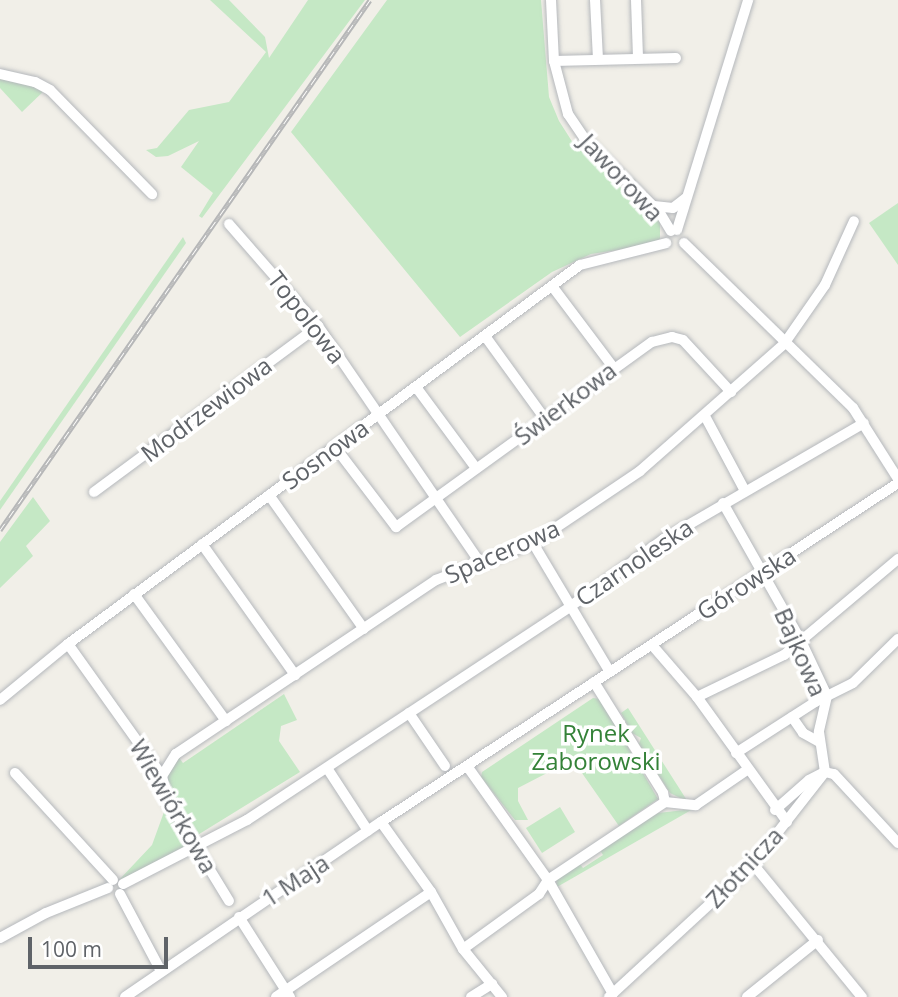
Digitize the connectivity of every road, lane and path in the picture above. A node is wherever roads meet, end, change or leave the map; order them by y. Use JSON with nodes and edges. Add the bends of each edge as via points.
{"nodes":[{"id":1,"x":551,"y":0,"type":"edge"},
{"id":2,"x":595,"y":0,"type":"edge"},
{"id":3,"x":636,"y":0,"type":"edge"},
{"id":4,"x":748,"y":0,"type":"edge"},
{"id":5,"x":638,"y":57,"type":"junction"},
{"id":6,"x":676,"y":58,"type":"dead end"},
{"id":7,"x":598,"y":59,"type":"junction"},
{"id":8,"x":554,"y":61,"type":"junction"},
{"id":9,"x":0,"y":74,"type":"edge"},
{"id":10,"x":689,"y":192,"type":"junction"},
{"id":11,"x":152,"y":194,"type":"dead end"},
{"id":12,"x":652,"y":205,"type":"junction"},
{"id":13,"x":855,"y":221,"type":"dead end"},
{"id":14,"x":229,"y":224,"type":"dead end"},
{"id":15,"x":674,"y":231,"type":"junction"},
{"id":16,"x":666,"y":243,"type":"junction"},
{"id":17,"x":684,"y":243,"type":"junction"},
{"id":18,"x":552,"y":286,"type":"junction"},
{"id":19,"x":318,"y":326,"type":"junction"},
{"id":20,"x":485,"y":336,"type":"junction"},
{"id":21,"x":784,"y":344,"type":"junction"},
{"id":22,"x":613,"y":367,"type":"junction"},
{"id":23,"x":416,"y":387,"type":"junction"},
{"id":24,"x":731,"y":392,"type":"junction"},
{"id":25,"x":379,"y":415,"type":"junction"},
{"id":26,"x":706,"y":418,"type":"junction"},
{"id":27,"x":545,"y":419,"type":"junction"},
{"id":28,"x":864,"y":423,"type":"junction"},
{"id":29,"x":335,"y":447,"type":"junction"},
{"id":30,"x":476,"y":468,"type":"junction"},
{"id":31,"x":898,"y":481,"type":"edge"},
{"id":32,"x":745,"y":491,"type":"junction"},
{"id":33,"x":94,"y":492,"type":"dead end"},
{"id":34,"x":269,"y":495,"type":"junction"},
{"id":35,"x":435,"y":499,"type":"junction"},
{"id":36,"x":723,"y":503,"type":"junction"},
{"id":37,"x":533,"y":543,"type":"junction"},
{"id":38,"x":202,"y":544,"type":"junction"},
{"id":39,"x":898,"y":559,"type":"edge"},
{"id":40,"x":481,"y":564,"type":"junction"},
{"id":41,"x":762,"y":572,"type":"junction"},
{"id":42,"x":134,"y":594,"type":"junction"},
{"id":43,"x":571,"y":606,"type":"junction"},
{"id":44,"x":364,"y":629,"type":"junction"},
{"id":45,"x":898,"y":639,"type":"edge"},
{"id":46,"x":801,"y":642,"type":"junction"},
{"id":47,"x":68,"y":644,"type":"junction"},
{"id":48,"x":652,"y":645,"type":"junction"},
{"id":49,"x":610,"y":672,"type":"junction"},
{"id":50,"x":295,"y":675,"type":"junction"},
{"id":51,"x":594,"y":682,"type":"junction"},
{"id":52,"x":827,"y":696,"type":"junction"},
{"id":53,"x":697,"y":697,"type":"junction"},
{"id":54,"x":0,"y":701,"type":"edge"},
{"id":55,"x":409,"y":713,"type":"junction"},
{"id":56,"x":792,"y":718,"type":"junction"},
{"id":57,"x":226,"y":721,"type":"junction"},
{"id":58,"x":819,"y":742,"type":"junction"},
{"id":59,"x":736,"y":753,"type":"junction"},
{"id":60,"x":445,"y":766,"type":"dead end"},
{"id":61,"x":467,"y":766,"type":"junction"},
{"id":62,"x":327,"y":768,"type":"junction"},
{"id":63,"x":747,"y":770,"type":"junction"},
{"id":64,"x":825,"y":772,"type":"junction"},
{"id":65,"x":15,"y":774,"type":"dead end"},
{"id":66,"x":162,"y":776,"type":"junction"},
{"id":67,"x":665,"y":802,"type":"junction"},
{"id":68,"x":775,"y":810,"type":"junction"},
{"id":69,"x":381,"y":822,"type":"junction"},
{"id":70,"x":787,"y":822,"type":"junction"},
{"id":71,"x":368,"y":831,"type":"junction"},
{"id":72,"x":898,"y":843,"type":"edge"},
{"id":73,"x":197,"y":847,"type":"junction"},
{"id":74,"x":752,"y":864,"type":"junction"},
{"id":75,"x":548,"y":880,"type":"junction"},
{"id":76,"x":116,"y":887,"type":"junction"},
{"id":77,"x":431,"y":892,"type":"junction"},
{"id":78,"x":229,"y":901,"type":"dead end"},
{"id":79,"x":239,"y":917,"type":"junction"},
{"id":80,"x":0,"y":938,"type":"edge"},
{"id":81,"x":818,"y":940,"type":"junction"},
{"id":82,"x":463,"y":949,"type":"junction"},
{"id":83,"x":161,"y":971,"type":"junction"},
{"id":84,"x":492,"y":984,"type":"junction"},
{"id":85,"x":288,"y":994,"type":"edge"},
{"id":86,"x":611,"y":995,"type":"edge"},
{"id":87,"x":125,"y":997,"type":"edge"},
{"id":88,"x":276,"y":997,"type":"edge"},
{"id":89,"x":471,"y":997,"type":"edge"},
{"id":90,"x":502,"y":997,"type":"edge"},
{"id":91,"x":747,"y":997,"type":"edge"},
{"id":92,"x":862,"y":997,"type":"edge"}],
"edges":[{"from":1,"to":8,"type":"street","name":"Jaworowa"},
{"from":2,"to":7,"type":"street"},
{"from":3,"to":5,"type":"street"},
{"from":4,"to":10,"type":"street"},
{"from":5,"to":6,"type":"street"},
{"from":5,"to":7,"type":"street"},
{"from":7,"to":8,"type":"street"},
{"from":8,"to":12,"type":"street","name":"Jaworowa","via":[[562,99],[576,128]]},
{"from":9,"to":11,"type":"street","via":[[46,87]]},
{"from":10,"to":12,"type":"street","via":[[673,208]]},
{"from":10,"to":15,"type":"street"},
{"from":12,"to":15,"type":"street","name":"Jaworowa"},
{"from":13,"to":21,"type":"street","name":"Spacerowa","via":[[825,285]]},
{"from":14,"to":19,"type":"street","name":"Topolowa"},
{"from":15,"to":16,"type":"street"},
{"from":15,"to":17,"type":"street","name":"Jaworowa"},
{"from":16,"to":17,"type":"street","name":"Sosnowa","via":[[676,249]]},
{"from":16,"to":18,"type":"street","name":"Sosnowa","via":[[592,260]]},
{"from":17,"to":21,"type":"street"},
{"from":18,"to":20,"type":"street","name":"Sosnowa"},
{"from":18,"to":22,"type":"street"},
{"from":19,"to":25,"type":"street","name":"Topolowa"},
{"from":19,"to":33,"type":"street","name":"Modrzewiowa"},
{"from":20,"to":23,"type":"street","name":"Sosnowa"},
{"from":20,"to":27,"type":"street"},
{"from":21,"to":24,"type":"street","name":"Spacerowa"},
{"from":21,"to":28,"type":"street"},
{"from":22,"to":24,"type":"street","name":"Świerkowa","via":[[652,342],[672,337],[695,349]]},
{"from":22,"to":27,"type":"street","name":"Świerkowa"},
{"from":23,"to":25,"type":"street","name":"Sosnowa"},
{"from":23,"to":30,"type":"street"},
{"from":24,"to":26,"type":"street","name":"Spacerowa"},
{"from":25,"to":29,"type":"street","name":"Sosnowa"},
{"from":25,"to":35,"type":"street","name":"Topolowa"},
{"from":26,"to":32,"type":"street"},
{"from":26,"to":37,"type":"street","name":"Spacerowa","via":[[575,519]]},
{"from":27,"to":30,"type":"street","name":"Świerkowa"},
{"from":28,"to":31,"type":"street"},
{"from":28,"to":32,"type":"street","name":"Czarnoleska"},
{"from":29,"to":34,"type":"street","name":"Sosnowa"},
{"from":29,"to":35,"type":"street","name":"Świerkowa","via":[[396,527]]},
{"from":30,"to":35,"type":"street","name":"Świerkowa"},
{"from":31,"to":41,"type":"street","name":"Górowska"},
{"from":32,"to":36,"type":"street","name":"Czarnoleska"},
{"from":34,"to":38,"type":"street","name":"Sosnowa"},
{"from":34,"to":44,"type":"street"},
{"from":35,"to":40,"type":"street","name":"Topolowa"},
{"from":36,"to":41,"type":"street","name":"Bajkowa"},
{"from":36,"to":43,"type":"street","name":"Czarnoleska"},
{"from":37,"to":40,"type":"street","name":"Spacerowa"},
{"from":37,"to":43,"type":"street"},
{"from":38,"to":42,"type":"street","name":"Sosnowa"},
{"from":38,"to":50,"type":"street"},
{"from":39,"to":46,"type":"street"},
{"from":40,"to":44,"type":"street","name":"Spacerowa","via":[[436,580]]},
{"from":41,"to":46,"type":"street","name":"Bajkowa"},
{"from":41,"to":48,"type":"street","name":"Górowska"},
{"from":42,"to":47,"type":"street","name":"Sosnowa"},
{"from":42,"to":57,"type":"street"},
{"from":43,"to":49,"type":"street"},
{"from":43,"to":55,"type":"street","name":"Czarnoleska"},
{"from":44,"to":50,"type":"street","name":"Spacerowa"},
{"from":45,"to":52,"type":"street","via":[[853,683]]},
{"from":46,"to":52,"type":"street","name":"Bajkowa"},
{"from":46,"to":53,"type":"street","via":[[760,670]]},
{"from":47,"to":54,"type":"street","name":"Sosnowa"},
{"from":47,"to":66,"type":"street","name":"Wiewiórkowa"},
{"from":48,"to":49,"type":"street","name":"Górowska"},
{"from":48,"to":53,"type":"street"},
{"from":49,"to":51,"type":"street","name":"Górowska"},
{"from":50,"to":57,"type":"street","name":"Spacerowa"},
{"from":51,"to":61,"type":"street"},
{"from":51,"to":67,"type":"street"},
{"from":52,"to":56,"type":"street"},
{"from":52,"to":58,"type":"street","name":"Bajkowa"},
{"from":53,"to":59,"type":"street"},
{"from":55,"to":60,"type":"street"},
{"from":55,"to":62,"type":"street","name":"Czarnoleska"},
{"from":56,"to":58,"type":"street","via":[[803,733]]},
{"from":56,"to":59,"type":"street"},
{"from":57,"to":66,"type":"street","name":"Spacerowa","via":[[176,754]]},
{"from":58,"to":64,"type":"street","name":"Bajkowa"},
{"from":59,"to":63,"type":"street"},
{"from":61,"to":69,"type":"street","name":"1 Maja"},
{"from":61,"to":75,"type":"street"},
{"from":62,"to":71,"type":"street"},
{"from":62,"to":73,"type":"street","name":"Czarnoleska"},
{"from":63,"to":67,"type":"street","via":[[696,805]]},
{"from":63,"to":68,"type":"street"},
{"from":64,"to":68,"type":"street","name":"Złotnicza"},
{"from":64,"to":70,"type":"street","name":"Złotnicza"},
{"from":64,"to":72,"type":"street","via":[[834,774]]},
{"from":65,"to":76,"type":"street"},
{"from":66,"to":73,"type":"street","name":"Wiewiórkowa","via":[[165,796]]},
{"from":67,"to":75,"type":"street"},
{"from":68,"to":70,"type":"street"},
{"from":69,"to":71,"type":"street","name":"1 Maja"},
{"from":69,"to":77,"type":"street"},
{"from":70,"to":74,"type":"street","name":"Złotnicza"},
{"from":71,"to":79,"type":"street","name":"1 Maja"},
{"from":73,"to":76,"type":"street","name":"Czarnoleska"},
{"from":73,"to":78,"type":"street","name":"Wiewiórkowa"},
{"from":74,"to":81,"type":"street"},
{"from":74,"to":86,"type":"street","name":"Złotnicza"},
{"from":75,"to":82,"type":"street","via":[[539,894]]},
{"from":75,"to":86,"type":"street"},
{"from":76,"to":80,"type":"street","via":[[46,913]]},
{"from":76,"to":83,"type":"street"},
{"from":77,"to":82,"type":"street"},
{"from":77,"to":85,"type":"street"},
{"from":79,"to":83,"type":"street","name":"1 Maja"},
{"from":79,"to":85,"type":"street"},
{"from":81,"to":91,"type":"street"},
{"from":81,"to":92,"type":"street"},
{"from":82,"to":84,"type":"street"},
{"from":83,"to":87,"type":"street","name":"1 Maja"},
{"from":84,"to":89,"type":"street"},
{"from":84,"to":90,"type":"street"},
{"from":85,"to":88,"type":"street"}]}
